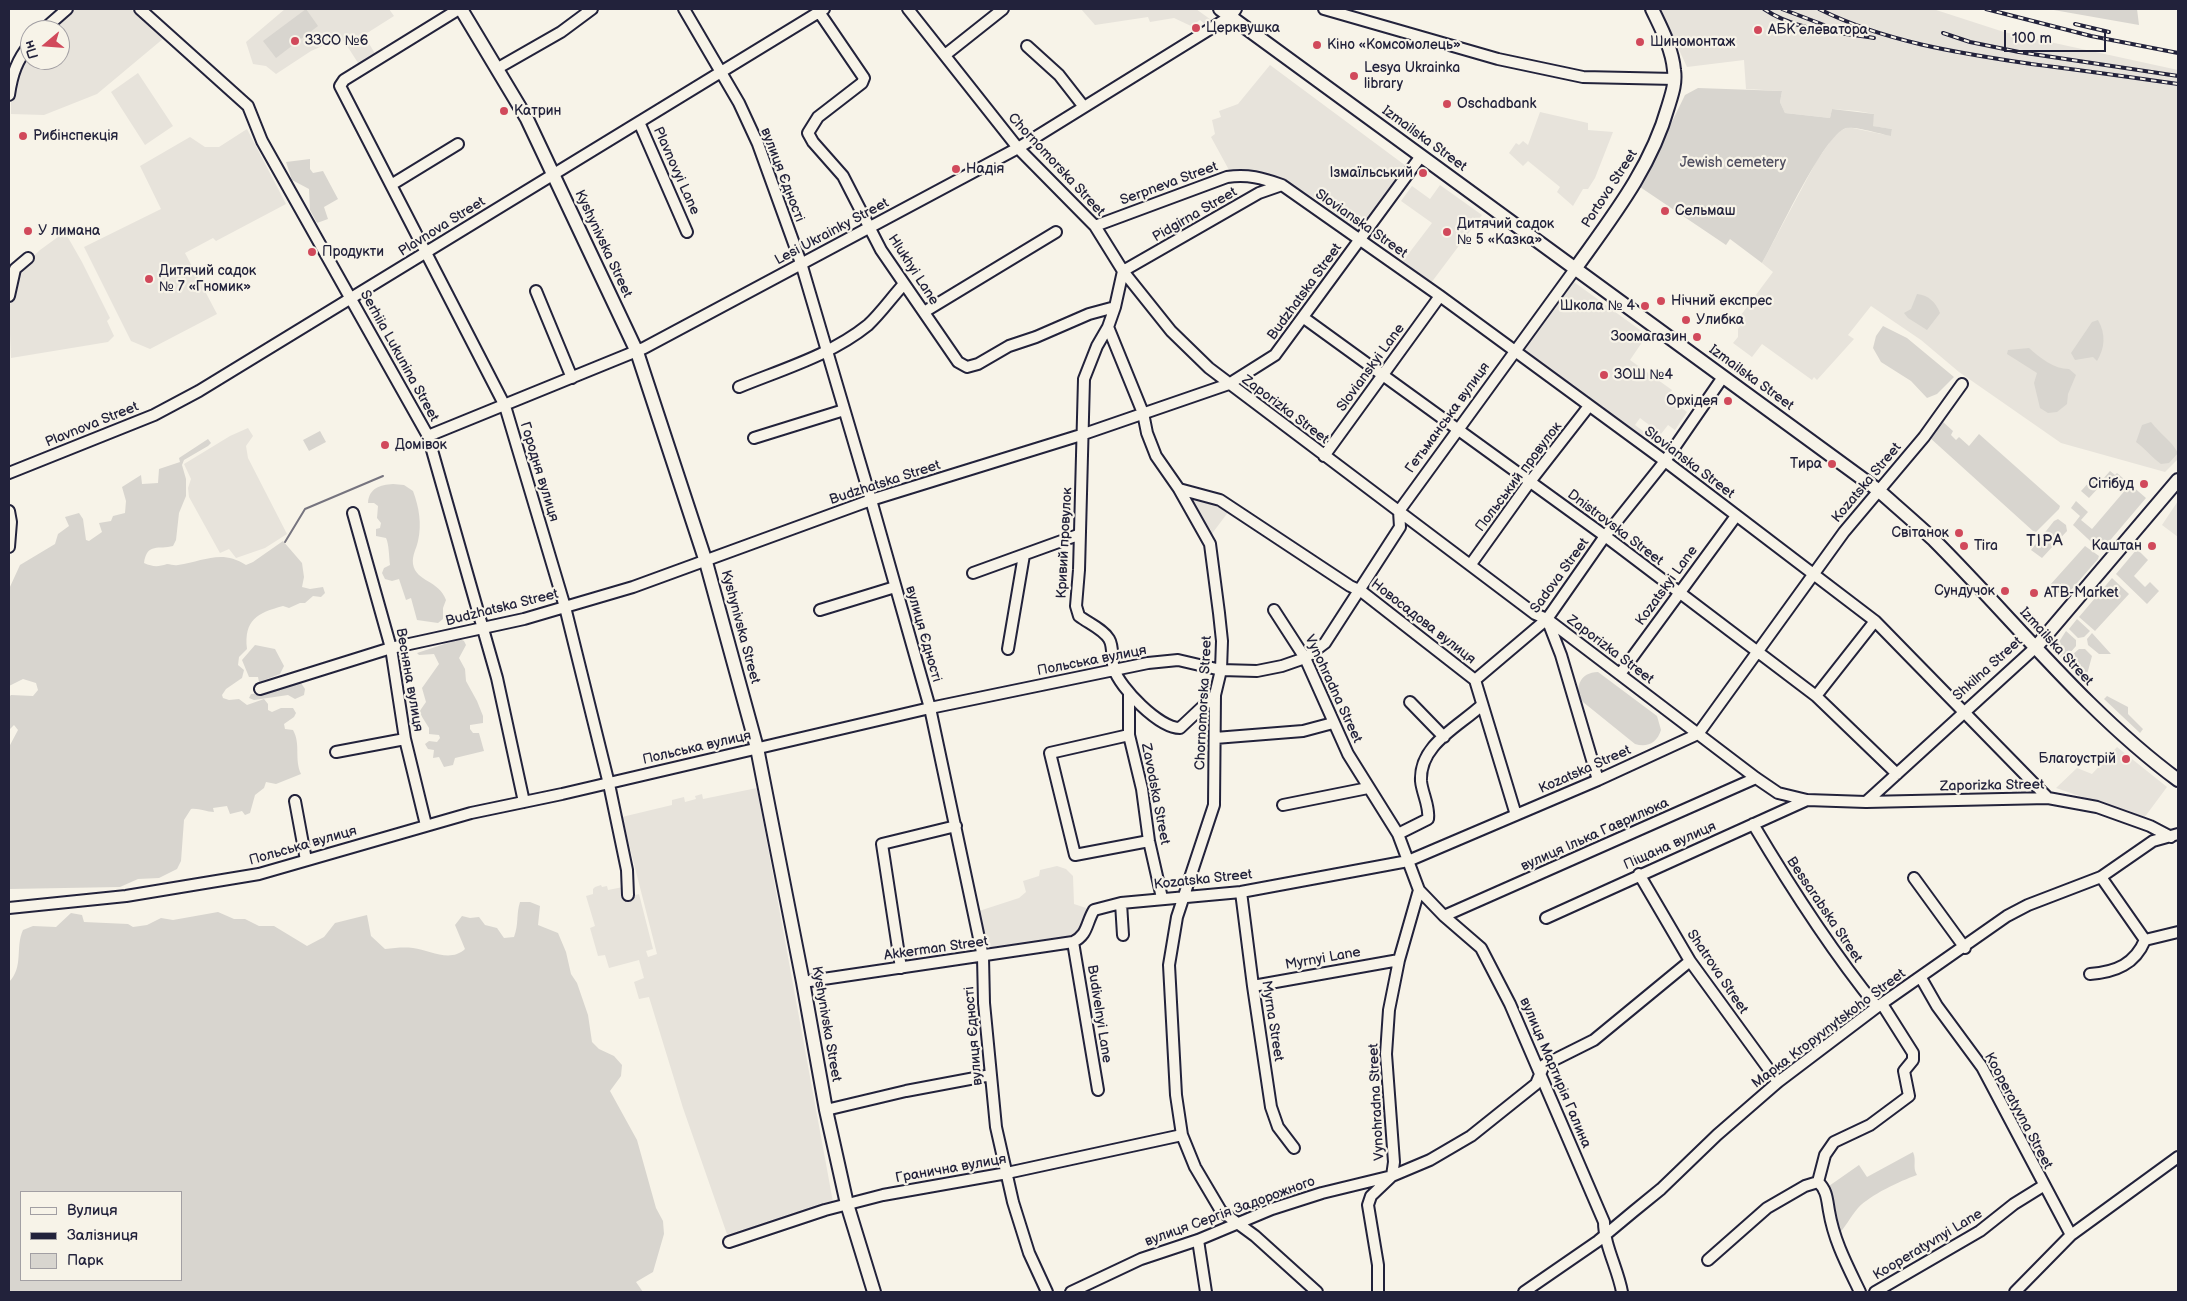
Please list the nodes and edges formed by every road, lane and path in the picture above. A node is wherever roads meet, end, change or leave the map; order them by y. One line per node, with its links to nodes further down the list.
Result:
1 (67, 9): 13 (street)
2 (140, 9): 43 (street, Serhiia Lukunina Street)
3 (460, 9): 17 (main road, Kyshynivska Street); 27 (street, Городня вулиця)
4 (592, 9): 17 (street)
5 (684, 9): 18 (street, вулиця Єдності)
6 (908, 9): 16 (street, Chornomorska Street)
7 (1003, 9): 16 (street)
8 (1220, 9): 12 (main road, Izmailska Street)
9 (1324, 9): 19 (street)
10 (1652, 9): 19 (main road, Portova Street)
11 (822, 10): 18 (street, Plavnova Street); 30 (street, Hlukhyi Lane)
12 (1233, 13): 21 (street, Lesi Ukrainky Street); 25 (main road, Izmailska Street)
13 (54, 20)
14 (1027, 46): 21 (street)
15 (20, 56): 20 (street)
16 (945, 56): 24 (street, Chornomorska Street)
17 (498, 68): 26 (main road, Kyshynivska Street)
18 (720, 70): 22 (street, Plavnova Street); 36 (street, вулиця Єдності)
19 (1675, 79): 37 (main road, Portova Street)
20 (9, 94)
21 (1084, 107): 24 (street, Lesi Ukrainky Street)
22 (639, 122): 26 (street, Plavnova Street); 31 (street, Plavnovyi Lane)
23 (458, 144): 27 (street)
24 (1018, 148): 29 (street, Chornomorska Street); 30 (street, Lesi Ukrainky Street)
25 (1422, 156): 33 (street, Budzhatska Street); 37 (main road, Izmailska Street)
26 (554, 173): 34 (street, Plavnova Street); 50 (main road, Kyshynivska Street)
27 (391, 185): 34 (street, Городня вулиця)
28 (1282, 185): 29 (street, Serpneva Street); 33 (street, Slovianska Street); 38 (street, Pidgirna Street)
29 (1094, 226): 38 (street, Chornomorska Street)
30 (871, 227): 36 (street, Lesi Ukrainky Street); 39 (street, Hlukhyi Lane)
31 (687, 232)
32 (1056, 232): 45 (street)
33 (1360, 240): 42 (street, Slovianska Street); 46 (street, Budzhatska Street)
34 (427, 253): 43 (street, Plavnova Street); 57 (street, Городня вулиця)
35 (28, 258): 41 (street)
36 (801, 264): 49 (street, вулиця Єдності); 50 (street, Lesi Ukrainky Street)
37 (1575, 268): 48 (street, Гетьманська вулиця); 52 (main road, Izmailska Street)
38 (1123, 271): 44 (street); 54 (street, Zaporizka Street)
39 (904, 284): 45 (street, Hlukhyi Lane); 49 (street)
40 (536, 291): 53 (street)
41 (9, 296)
42 (1440, 296): 48 (street, Slovianska Street); 51 (street, Slovianskyi Lane)
43 (351, 300): 63 (street, Serhiia Lukunina Street); 67 (street, Plavnova Street)
44 (1115, 307): 45 (street, Hlukhyi Lane); 47 (street)
45 (924, 312)
46 (1304, 318): 51 (street, Dnistrovska Street); 54 (street, Budzhatska Street)
47 (1108, 327): 60 (street, Chornomorska Street); 62 (street, Кривий провулок)
48 (1514, 350): 58 (street, Slovianska Street); 61 (street, Гетьманська вулиця)
49 (826, 351): 56 (street); 59 (street, вулиця Єдності)
50 (636, 352): 53 (street, Lesi Ukrainky Street); 81 (main road, Kyshynivska Street)
51 (1383, 375): 61 (street, Dnistrovska Street); 65 (street, Slovianskyi Lane)
52 (1723, 377): 66 (street, Sadova Street); 71 (main road, Izmailska Street)
53 (572, 378): 57 (street, Lesi Ukrainky Street)
54 (1229, 384): 60 (street, Budzhatska Street); 65 (street, Zaporizka Street)
55 (1962, 384): 71 (street, Kozatska Street)
56 (739, 386)
57 (505, 406): 63 (street, Lesi Ukrainky Street); 88 (street, Городня вулиця)
58 (1589, 406): 66 (street, Slovianska Street); 69 (street, Польський провулок)
59 (844, 410): 64 (street); 72 (street, вулиця Єдності)
60 (1143, 413): 62 (street, Budzhatska Street); 70 (street, Chornomorska Street)
61 (1457, 428): 69 (street, Dnistrovska Street); 73 (street, Гетьманська вулиця)
62 (1081, 435): 72 (street, Budzhatska Street); 77 (street, Кривий провулок)
63 (428, 436): 93 (street, Serhiia Lukunina Street)
64 (754, 438)
65 (1324, 456): 73 (street, Zaporizka Street)
66 (1665, 461): 76 (street, Slovianska Street); 78 (street, Sadova Street)
67 (9, 473)
68 (2178, 480): 94 (main road, Shkilna Street)
69 (1529, 483): 78 (street, Dnistrovska Street); 82 (street, Польський провулок)
70 (1179, 489): 86 (street, Новосадова вулиця); 100 (street, Chornomorska Street)
71 (1878, 490): 84 (street, Kozatska Street); 94 (main road, Izmailska Street)
72 (871, 500): 81 (street, Budzhatska Street); 85 (street, вулиця Єдності)
73 (1399, 510): 82 (street, Zaporizka Street); 86 (street, Гетьманська вулиця)
74 (9, 511): 79 (street)
75 (353, 513): 95 (street, Весняна вулиця)
76 (1736, 516): 84 (street, Slovianska Street); 87 (street, Kozatskyi Lane)
77 (1078, 535): 80 (street); 99 (street, Кривий провулок)
78 (1606, 536): 87 (street, Dnistrovska Street); 91 (street, Sadova Street)
79 (9, 547)
80 (1024, 555): 83 (street); 96 (street)
81 (706, 562): 88 (street, Budzhatska Street); 117 (main road, Kyshynivska Street)
82 (1471, 564): 91 (street, Zaporizka Street)
83 (973, 573)
84 (1813, 574): 92 (street, Slovianska Street); 97 (street, Kozatska Street)
85 (895, 587): 89 (street); 109 (street, вулиця Єдності)
86 (1361, 591): 98 (street, Польська вулиця); 102 (street, Новосадова вулиця)
87 (1678, 593): 97 (street, Dnistrovska Street); 101 (street, Kozatskyi Lane)
88 (565, 607): 93 (street, Budzhatska Street); 123 (street, Городня вулиця)
89 (820, 610)
90 (1274, 610): 98 (street, Vynohradna Street)
91 (1547, 619): 101 (street, Zaporizka Street); 102 (street, Sadova Street); 121 (street)
92 (1875, 621): 106 (street); 110 (street, Slovianska Street)
93 (483, 628): 95 (street, Budzhatska Street); 129 (street, Serhiia Lukunina Street)
94 (2036, 647): 110 (street, Shkilna Street); 122 (main road, Izmailska Street)
95 (392, 648): 103 (street, Budzhatska Street); 116 (street, Весняна вулиця)
96 (1008, 649)
97 (1758, 653): 106 (street, Dnistrovska Street); 112 (street, Kozatska Street)
98 (1305, 658): 100 (street, Польська вулиця); 111 (street, Vynohradna Street)
99 (1114, 670): 100 (street, Польська вулиця); 104 (street, Кривий провулок); 109 (street, Польська вулиця)
100 (1221, 670): 105 (street, Chornomorska Street)
101 (1620, 674): 112 (street, Zaporizka Street)
102 (1475, 680): 108 (street, Новосадова вулиця)
103 (260, 689)
104 (1129, 694): 105 (street, Кривий провулок); 113 (street, Zavodska Street)
105 (1215, 695): 115 (street, Chornomorska Street)
106 (1816, 696): 119 (street, Dnistrovska Street)
107 (1410, 702): 114 (street)
108 (1482, 705): 114 (street); 133 (street, Новосадова вулиця)
109 (930, 708): 117 (street, Польська вулиця); 136 (street, вулиця Єдності)
110 (1962, 712): 119 (street, Shkilna Street); 126 (street, Slovianska Street)
111 (1333, 724): 115 (street); 124 (street, Vynohradna Street)
112 (1698, 734): 120 (street, Zaporizka Street); 121 (street, Kozatska Street)
113 (1129, 735): 139 (street, Zavodska Street); 139 (street)
114 (1444, 737): 137 (street)
115 (1215, 738): 149 (street, Chornomorska Street)
116 (405, 739): 118 (street); 135 (street, Весняна вулиця)
117 (757, 748): 123 (street, Польська вулиця); 165 (main road, Kyshynivska Street)
118 (336, 752)
119 (1897, 774): 130 (street, Shkilna Street)
120 (1756, 778): 125 (street, Zaporizka Street); 152 (street, вулиця Ілька Гаврилюка)
121 (1598, 780): 133 (street, Kozatska Street)
122 (2178, 780)
123 (609, 784): 129 (street, Польська вулиця); 147 (street, Городня вулиця)
124 (1368, 788): 131 (street); 137 (street, Vynohradna Street)
125 (1778, 793): 127 (street, Zaporizka Street); 132 (street)
126 (2048, 798): 130 (street, Zaporizka Street); 138 (street, Zaporizka Street)
127 (1807, 800): 130 (street, Zaporizka Street); 132 (street, Піщана вулиця)
128 (295, 801): 140 (street)
129 (524, 802): 135 (street, Польська вулиця)
130 (1866, 802)
131 (1283, 804)
132 (1780, 811): 134 (street, Піщана вулиця)
133 (1516, 815): 141 (street, Kozatska Street)
134 (1754, 824): 142 (street, Піщана вулиця); 167 (street, Bessarabska Street)
135 (426, 825): 140 (street, Польська вулиця)
136 (956, 826): 159 (street, вулиця Єдності); 162 (street)
137 (1398, 834): 141 (street, Vynohradna Street)
138 (2174, 836): 144 (street, Марка Kropyvnytskoho Street)
139 (1149, 841): 148 (street, Zavodska Street)
140 (306, 860): 151 (street, Польська вулиця)
141 (1408, 861): 145 (street, Vynohradna Street); 146 (street, Kozatska Street)
142 (1639, 874): 153 (street, Піщана вулиця); 161 (street, Shatrova Street)
143 (1914, 878): 158 (street)
144 (2101, 878): 156 (street); 158 (street, Марка Kropyvnytskoho Street)
145 (1419, 890): 152 (street, вулиця Мартирія Галина); 160 (street, Vynohradna Street)
146 (1241, 892): 149 (street, Kozatska Street); 166 (street, Myrna Street)
147 (628, 895)
148 (1162, 898): 149 (street, Kozatska Street); 150 (street, Kozatska Street)
149 (1184, 898): 173 (street, Chornomorska Street)
150 (1120, 903): 154 (street); 157 (street, Kozatska Street)
151 (9, 908)
152 (1444, 916): 169 (street, вулиця Мартирія Галина)
153 (1546, 918)
154 (1123, 934)
155 (2177, 934): 156 (street)
156 (2146, 940): 163 (street)
157 (1073, 942): 159 (street, Akkerman Street); 171 (street, Budivelnyi Lane)
158 (1964, 948): 164 (street, Марка Kropyvnytskoho Street)
159 (983, 957): 162 (street, Akkerman Street); 168 (street, вулиця Єдності)
160 (1398, 960): 166 (street, Myrnyi Lane); 177 (street, Vynohradna Street)
161 (1690, 962): 169 (street, вулиця Сергія Задорожного); 170 (street, Shatrova Street)
162 (901, 968): 165 (street, Akkerman Street)
163 (2090, 974)
164 (1921, 978): 167 (street, Марка Kropyvnytskoho Street); 179 (street, Kooperatyvna Street)
165 (803, 982): 172 (main road, Kyshynivska Street)
166 (1253, 986): 174 (street, Myrna Street)
167 (1880, 1006): 170 (street, Марка Kropyvnytskoho Street); 178 (street, Bessarabska Street)
168 (991, 1075): 172 (street); 176 (street, вулиця Єдності)
169 (1542, 1075): 177 (street, вулиця Сергія Задорожного); 182 (street, вулиця Мартирія Галина)
170 (1778, 1082): 182 (street, Марка Kropyvnytskoho Street)
171 (1098, 1090)
172 (826, 1110): 180 (main road, Kyshynivska Street)
173 (1182, 1135): 176 (street, Гранична вулиця); 181 (street, Chornomorska Street)
174 (1294, 1148)
175 (2178, 1157): 183 (street)
176 (1007, 1173): 180 (street, Гранична вулиця); 188 (street, вулиця Єдності)
177 (1392, 1176): 181 (street, вулиця Сергія Задорожного); 192 (street, Vynohradna Street)
178 (1818, 1182): 186 (street); 195 (street)
179 (2043, 1186): 183 (street, Kooperatyvna Street); 196 (street, Kooperatyvnyi Lane)
180 (847, 1204): 185 (street, Гранична вулиця); 187 (main road, Kyshynivska Street)
181 (1235, 1223): 184 (street, вулиця Сергія Задорожного); 191 (street, Chornomorska Street)
182 (1604, 1234): 193 (street, Марка Kropyvnytskoho Street); 194 (street, вулиця Мартирія Галина)
183 (2071, 1235): 197 (street)
184 (1198, 1240): 189 (street, вулиця Сергія Задорожного); 190 (street)
185 (729, 1242)
186 (1708, 1260)
187 (874, 1292)
188 (1047, 1292)
189 (1071, 1292)
190 (1206, 1292)
191 (1317, 1292)
192 (1378, 1292)
193 (1524, 1292)
194 (1622, 1292)
195 (1860, 1292)
196 (1875, 1292)
197 (2014, 1292)

